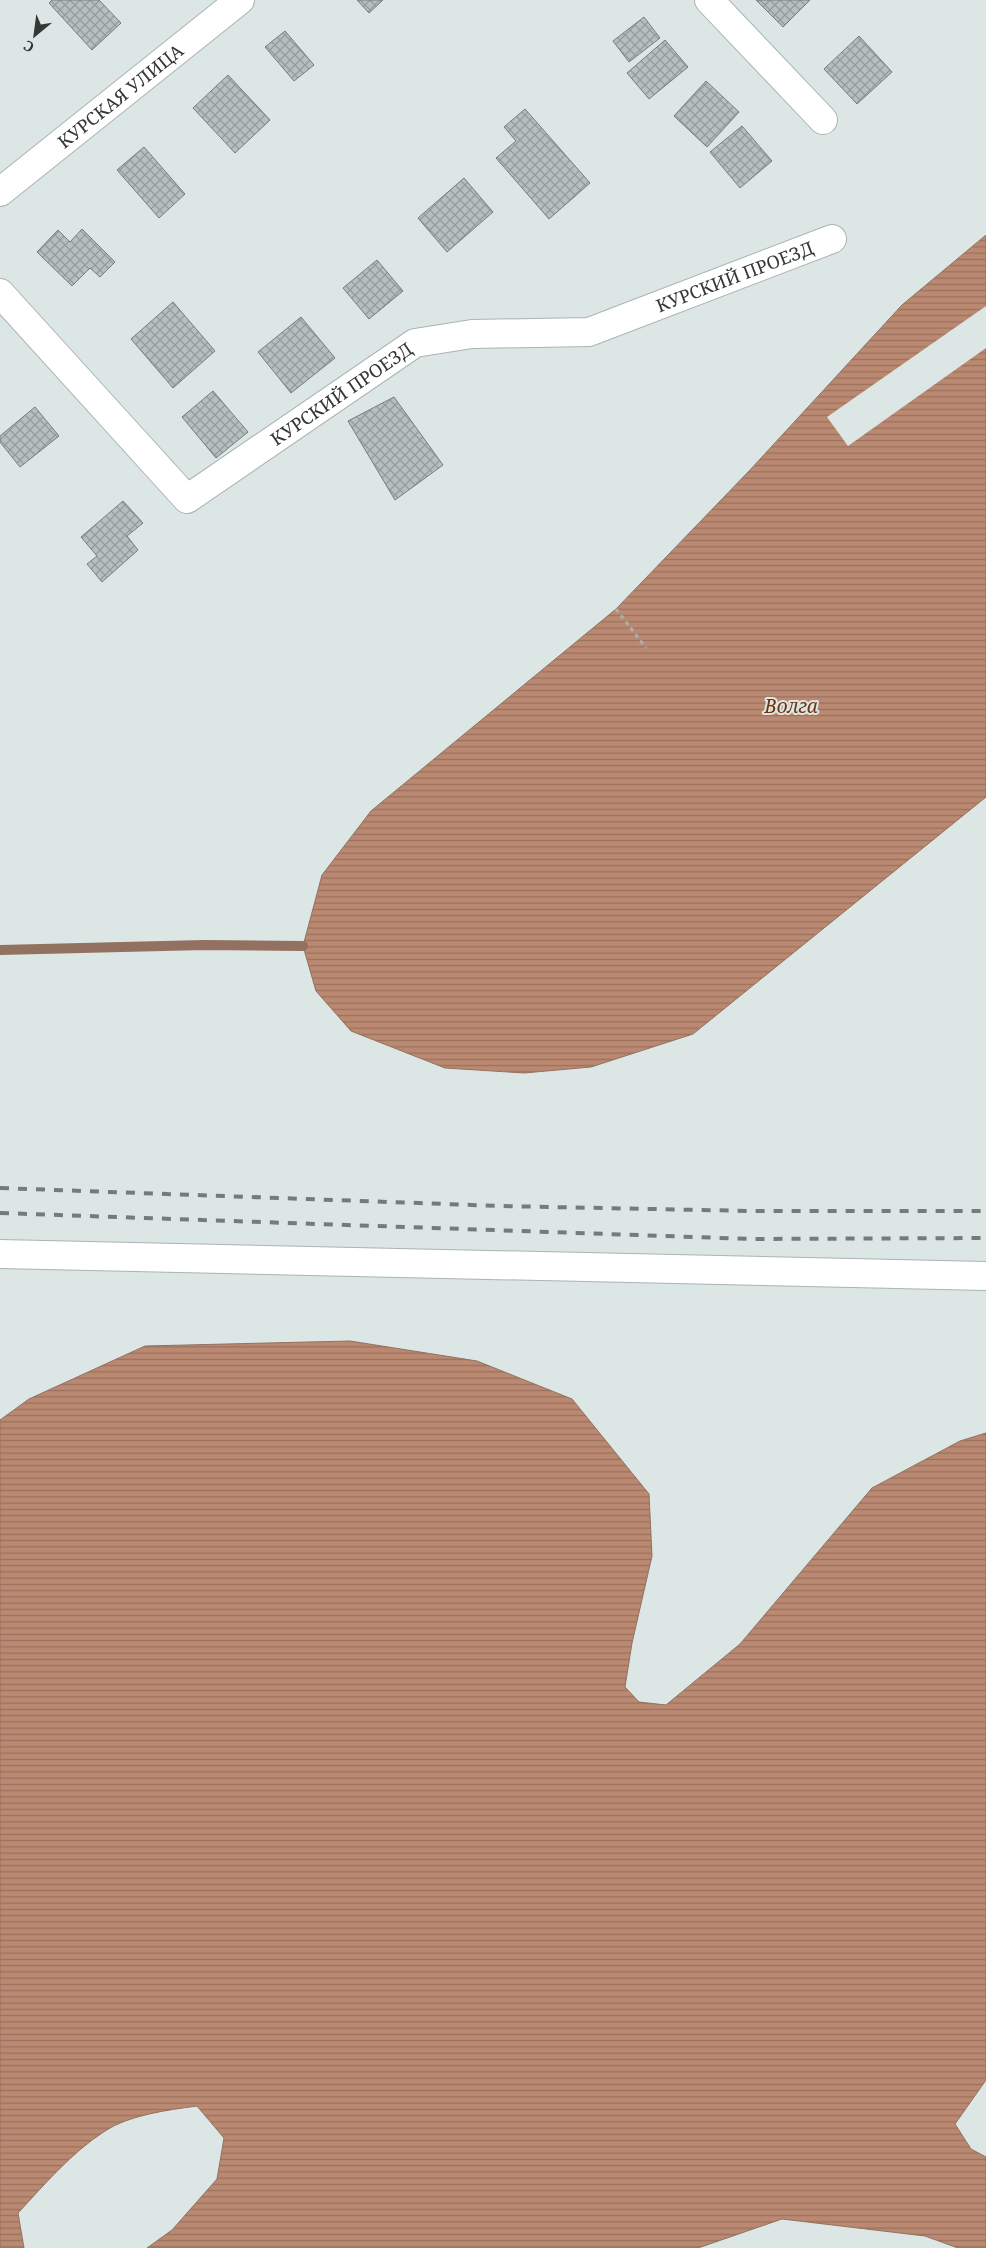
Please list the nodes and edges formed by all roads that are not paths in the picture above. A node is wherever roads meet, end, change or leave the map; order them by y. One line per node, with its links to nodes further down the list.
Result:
1 (240, 0): 4 (street, КУРСКАЯ УЛИЦА)
2 (709, 0): 3 (street)
3 (823, 120)
4 (0, 192)
5 (832, 239): 6 (street, КУРСКИЙ ПРОЕЗД)
6 (0, 293)
7 (0, 1254): 8 (street)
8 (986, 1276)

